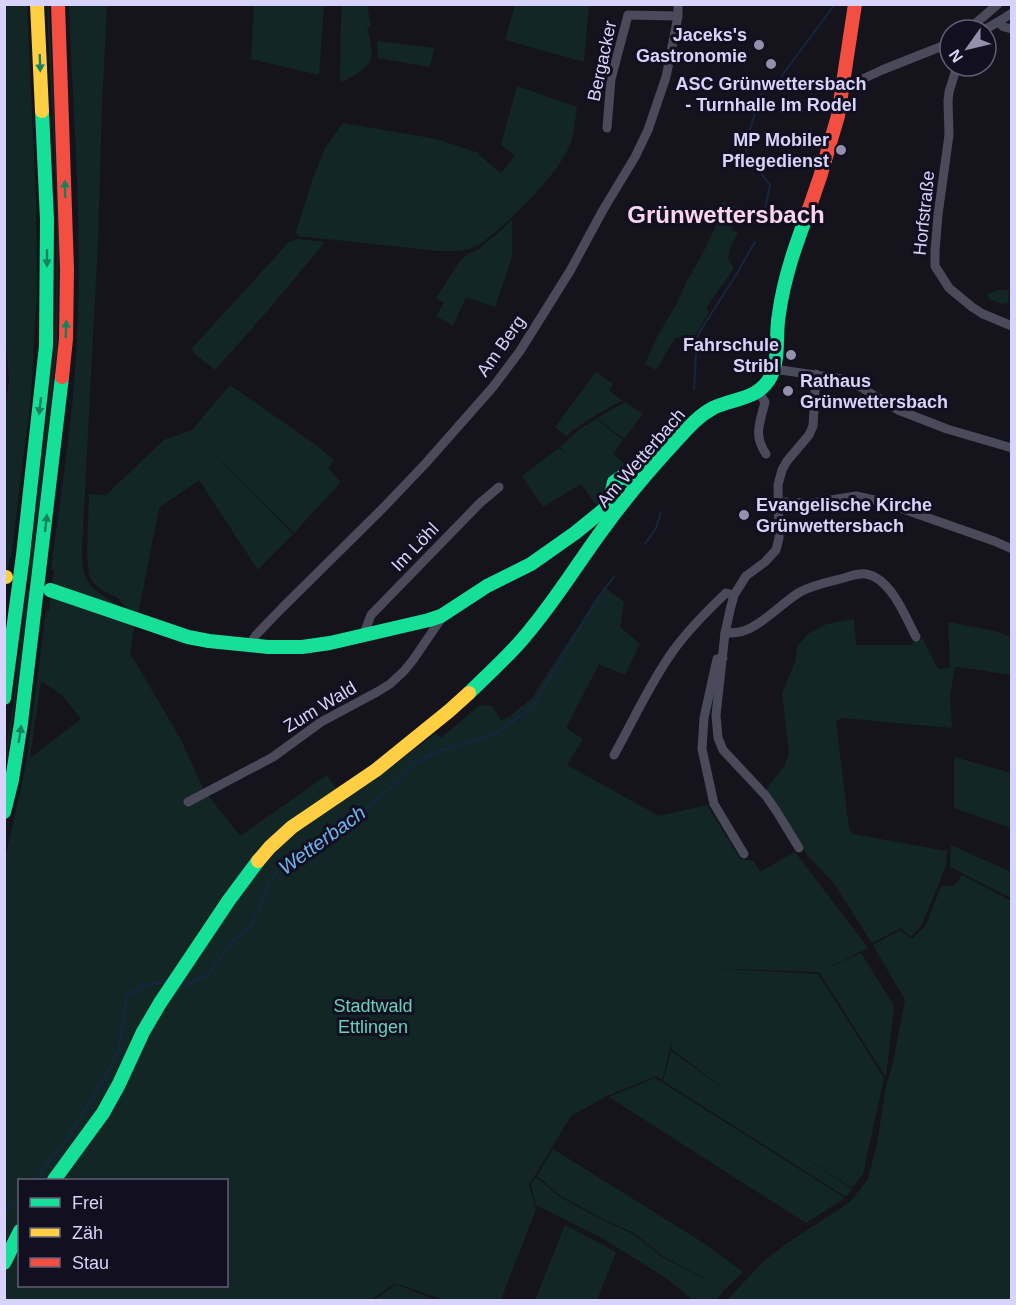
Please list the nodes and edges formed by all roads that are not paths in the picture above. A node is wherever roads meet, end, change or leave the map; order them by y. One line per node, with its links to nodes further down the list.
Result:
1 (37, 4): 33 (main road, one-way to 33)
2 (58, 4): 36 (main road, one-way to 2)
3 (678, 4): 7 (street, Am Berg)
4 (855, 4): 13 (main road)
5 (998, 4): 8 (street)
6 (1011, 13): 9 (street)
7 (678, 16): 14 (street, Bergacker); 31 (street, Am Berg)
8 (982, 18)
9 (998, 22): 10 (street)
10 (1011, 29)
11 (938, 48): 13 (street)
12 (953, 78): 15 (street, Horfstraße)
13 (843, 82): 16 (main road)
14 (607, 128)
15 (1011, 326)
16 (774, 369): 17 (street); 18 (main road)
17 (816, 374): 19 (street); 23 (street)
18 (758, 391): 20 (street); 21 (main road, Am Wetterbach)
19 (1011, 448)
20 (766, 454)
21 (637, 484): 27 (main road); 39 (main road, Am Wetterbach)
22 (499, 487): 29 (street, Im Löhl)
23 (778, 502): 24 (street); 26 (street)
24 (1011, 549)
25 (50, 590): 31 (main road)
26 (734, 595): 28 (street); 34 (street)
27 (447, 612): 29 (main road); 35 (street, Zum Wald)
28 (725, 633): 30 (street); 32 (street)
29 (363, 636): 31 (main road)
30 (916, 637)
31 (249, 645)
32 (723, 658): 37 (street); 38 (street)
33 (4, 698)
34 (614, 755)
35 (188, 802)
36 (4, 812)
37 (799, 848)
38 (744, 854)
39 (55, 1179)
40 (18, 1235): 41 (main road)
41 (4, 1263)

